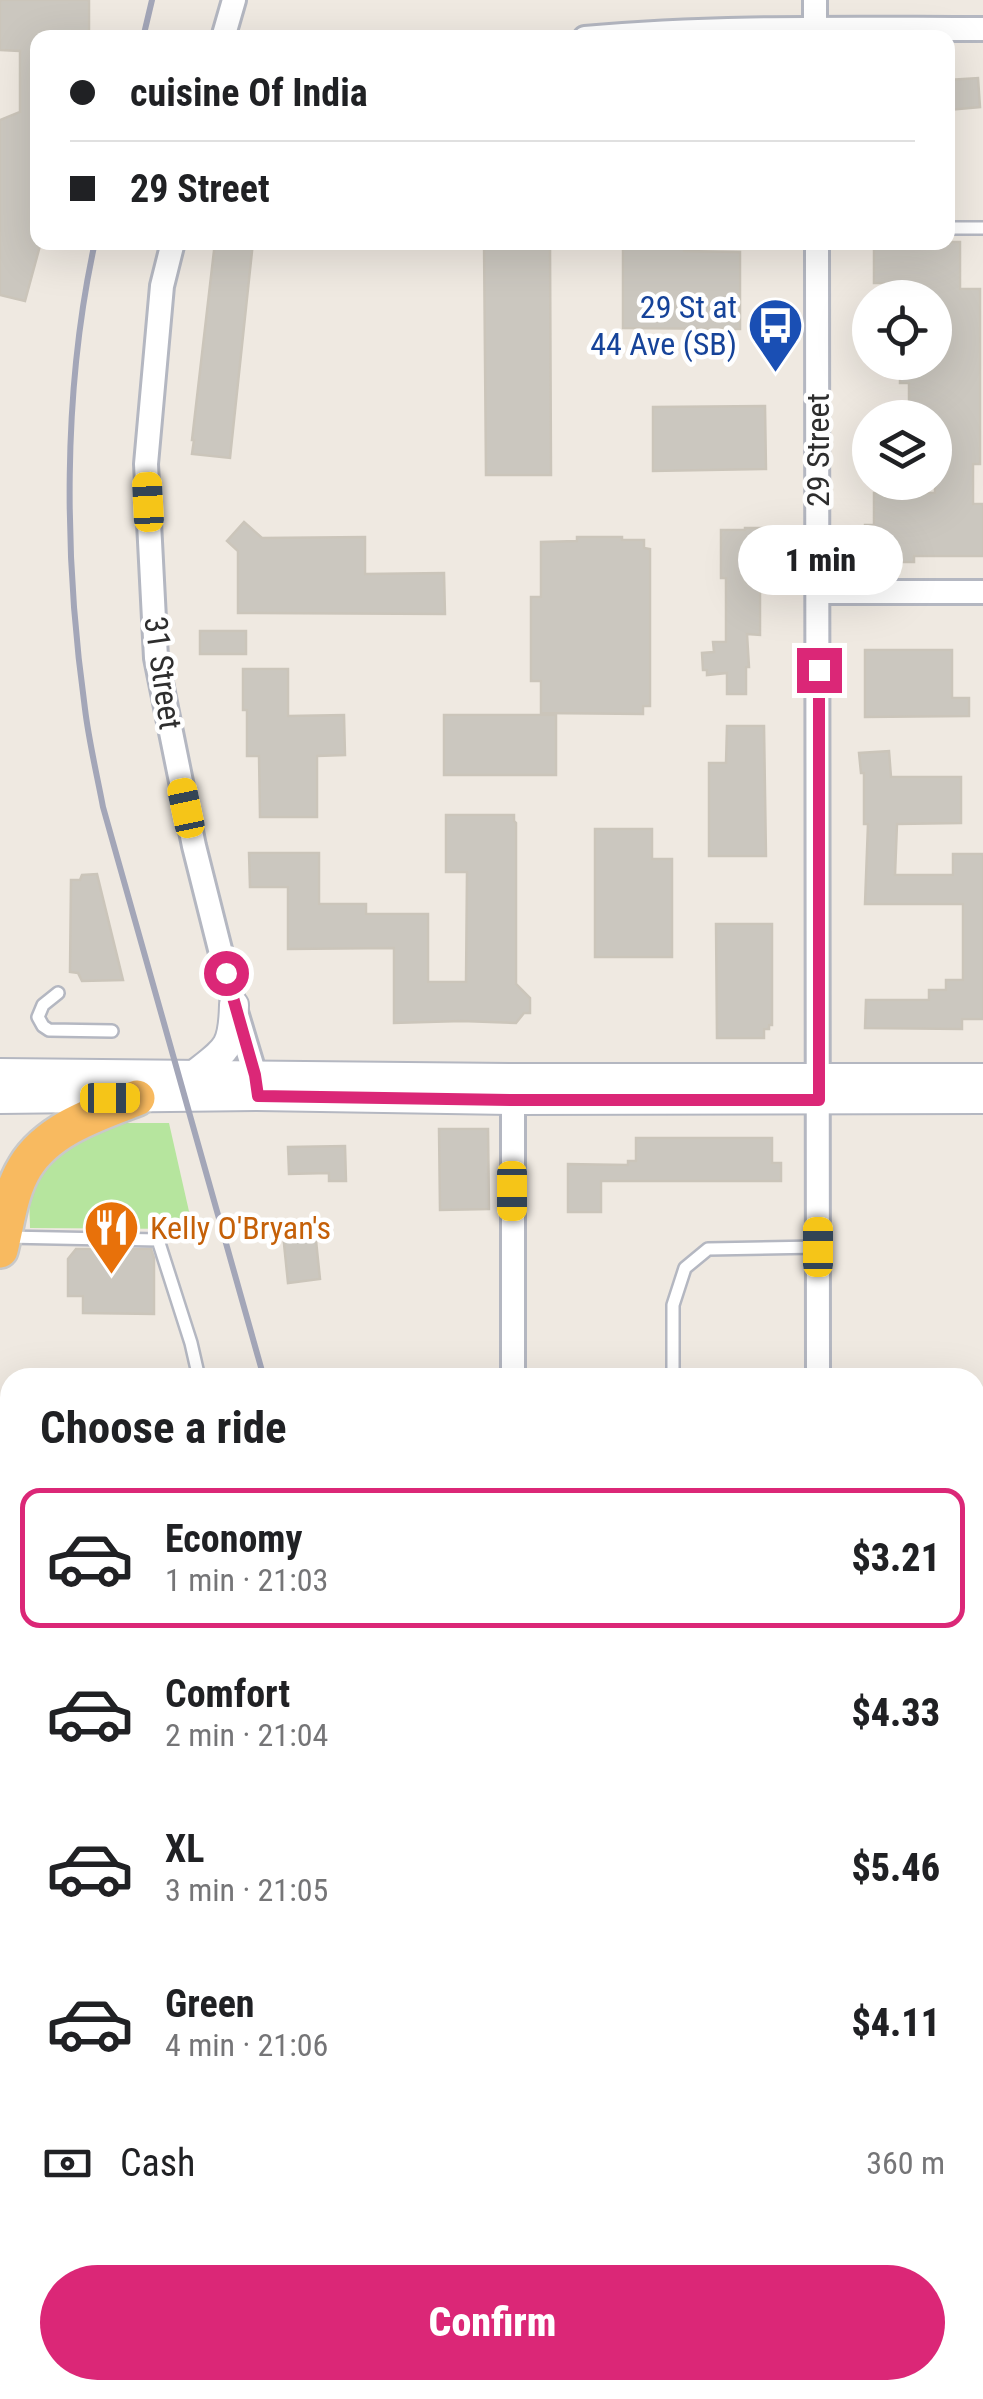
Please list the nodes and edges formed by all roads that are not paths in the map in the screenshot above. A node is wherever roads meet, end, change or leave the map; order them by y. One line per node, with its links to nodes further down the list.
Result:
1 (234, 0): 4 (street)
2 (815, 0): 5 (street)
3 (983, 29): 6 (street)
4 (226, 30)
5 (815, 30)
6 (949, 30)
7 (955, 228): 8 (lane)
8 (983, 228)
9 (171, 250): 14 (street, 31 Street)
10 (817, 250): 11 (street, 29 Street)
11 (819, 592): 12 (street); 20 (street, 29 Street)
12 (983, 592)
13 (58, 993): 15 (lane)
14 (234, 1005): 17 (street); 19 (street, 31 Street)
15 (112, 1030)
16 (0, 1073): 17 (street)
17 (194, 1075): 19 (street)
18 (983, 1078): 20 (street)
19 (256, 1086): 21 (street); 22 (street)
20 (819, 1088): 21 (street); 23 (street); 26 (street, 29 Street)
21 (513, 1089): 28 (street)
22 (137, 1098): 24 (street); 25 (highway)
23 (983, 1099)
24 (0, 1100)
25 (2, 1244): 27 (lane)
26 (818, 1247): 29 (lane); 30 (street, 29 Street)
27 (197, 1368)
28 (512, 1368)
29 (673, 1368)
30 (818, 1368)

